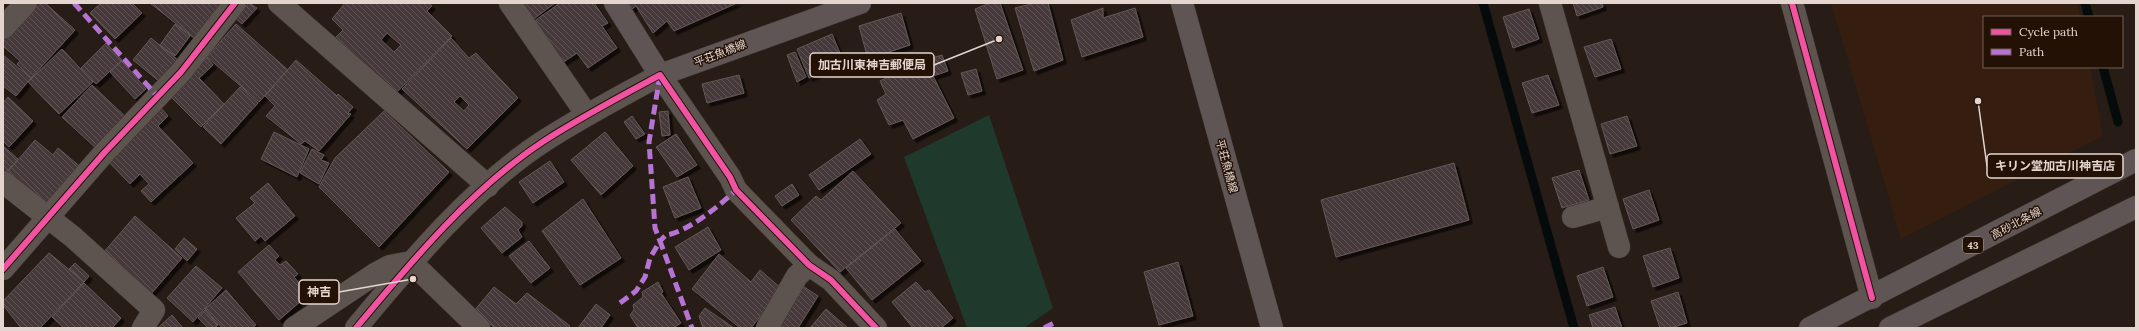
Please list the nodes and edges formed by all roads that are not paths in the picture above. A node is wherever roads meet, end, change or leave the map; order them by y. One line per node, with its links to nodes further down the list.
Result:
1 (26, 3): 10 (street)
2 (235, 3): 19 (street)
3 (280, 3): 15 (street)
4 (510, 3): 12 (street)
5 (615, 3): 11 (main road)
6 (860, 3): 11 (main road, 平荘魚橋線)
7 (1182, 3): 31 (main road, 平荘魚橋線)
8 (1550, 3): 16 (street)
9 (1792, 3): 24 (street)
10 (3, 28)
11 (660, 75): 12 (street); 22 (street)
12 (588, 115): 15 (street)
13 (2136, 160): 24 (main road, 高砂北条線 / 43)
14 (3, 182): 19 (street)
15 (488, 186): 21 (street)
16 (1608, 207): 18 (street); 20 (street)
17 (2136, 207): 33 (main road)
18 (1573, 217)
19 (47, 218): 23 (street); 25 (street)
20 (1619, 248)
21 (411, 262): 26 (street); 27 (street); 28 (street)
22 (809, 265): 29 (street); 30 (street)
23 (3, 269)
24 (1872, 298): 32 (main road, 高砂北条線 / 43)
25 (143, 328)
26 (294, 328)
27 (356, 328)
28 (479, 328)
29 (767, 328)
30 (876, 328)
31 (1272, 328)
32 (1810, 328)
33 (1890, 328)

